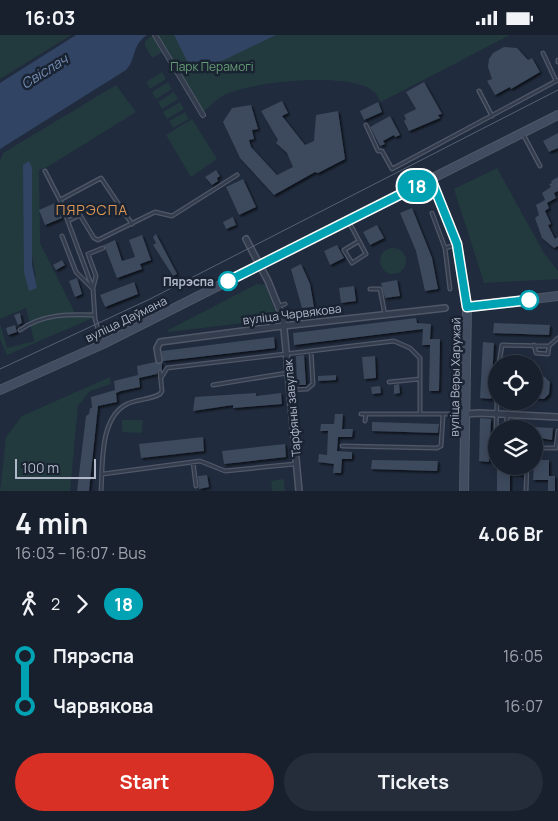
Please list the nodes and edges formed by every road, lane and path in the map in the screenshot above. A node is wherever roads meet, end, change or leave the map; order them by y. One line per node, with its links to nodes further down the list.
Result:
1 (155, 35): 5 (street)
2 (543, 53): 3 (lane)
3 (557, 81): 7 (lane)
4 (479, 91): 7 (lane)
5 (203, 115)
6 (558, 115): 9 (main road, вуліца Даўмана)
7 (492, 116): 8 (lane)
8 (366, 125)
9 (522, 132): 10 (lane); 13 (main road, вуліца Даўмана)
10 (540, 166)
11 (45, 171): 14 (lane)
12 (237, 175): 18 (lane)
13 (431, 179): 17 (main road, вуліца Даўмана); 22 (main road, вуліца Веры Харужай)
14 (60, 200): 16 (lane); 18 (lane)
15 (432, 213): 23 (lane)
16 (68, 221): 18 (lane); 26 (lane)
17 (348, 221): 21 (lane); 25 (main road, вуліца Даўмана)
18 (132, 224)
19 (62, 236): 26 (lane)
20 (246, 239): 25 (street, Тарфяны завулак)
21 (359, 241): 21 (lane)
22 (457, 244): 23 (lane); 32 (main road, вуліца Веры Харужай)
23 (445, 247): 28 (lane)
24 (103, 248): 26 (lane)
25 (260, 265): 31 (street, Тарфяны завулак); 39 (main road, вуліца Даўмана)
26 (93, 289): 34 (lane)
27 (370, 289): 35 (lane)
28 (450, 289)
29 (558, 296): 32 (main road)
30 (285, 303): 31 (lane)
31 (279, 306): 36 (street, Тарфяны завулак)
32 (467, 307): 58 (main road, вуліца Веры Харужай)
33 (445, 308): 35 (street, вуліца Чарвякова)
34 (94, 315): 37 (lane); 39 (lane)
35 (385, 315): 36 (street, вуліца Чарвякова)
36 (284, 326): 43 (street, Тарфяны завулак); 45 (street, вуліца Чарвякова)
37 (20, 330)
38 (558, 338): 41 (lane)
39 (103, 344): 52 (main road, вуліца Даўмана)
40 (534, 345): 41 (lane); 41 (lane); 44 (lane)
41 (549, 346)
42 (311, 350): 43 (lane); 49 (lane); 53 (lane)
43 (287, 353): 47 (street, Тарфяны завулак); 48 (lane)
44 (500, 355)
45 (158, 360)
46 (160, 372): 48 (lane)
47 (289, 373): 51 (lane); 53 (street, Тарфяны завулак)
48 (161, 378): 71 (lane)
49 (420, 379): 50 (lane); 57 (lane)
50 (389, 382)
51 (213, 385)
52 (0, 390)
53 (290, 391): 70 (street, Тарфяны завулак)
54 (496, 410): 59 (lane)
55 (361, 414): 56 (lane)
56 (366, 414): 57 (lane); 65 (lane)
57 (420, 414): 60 (lane)
58 (466, 414): 59 (street); 60 (lane); 76 (main road, вуліца Веры Харужай)
59 (496, 414): 61 (street); 63 (lane)
60 (443, 415): 67 (lane)
61 (507, 415): 62 (street); 64 (lane)
62 (558, 417)
63 (496, 420)
64 (507, 420)
65 (365, 421)
66 (558, 431): 68 (lane)
67 (342, 446)
68 (543, 448)
69 (193, 462): 70 (lane); 71 (lane); 73 (lane)
70 (297, 463): 75 (street, Тарфяны завулак)
71 (103, 473): 74 (lane)
72 (526, 475): 77 (lane)
73 (196, 486)
74 (101, 491)
75 (299, 491)
76 (464, 491)
77 (526, 491)

